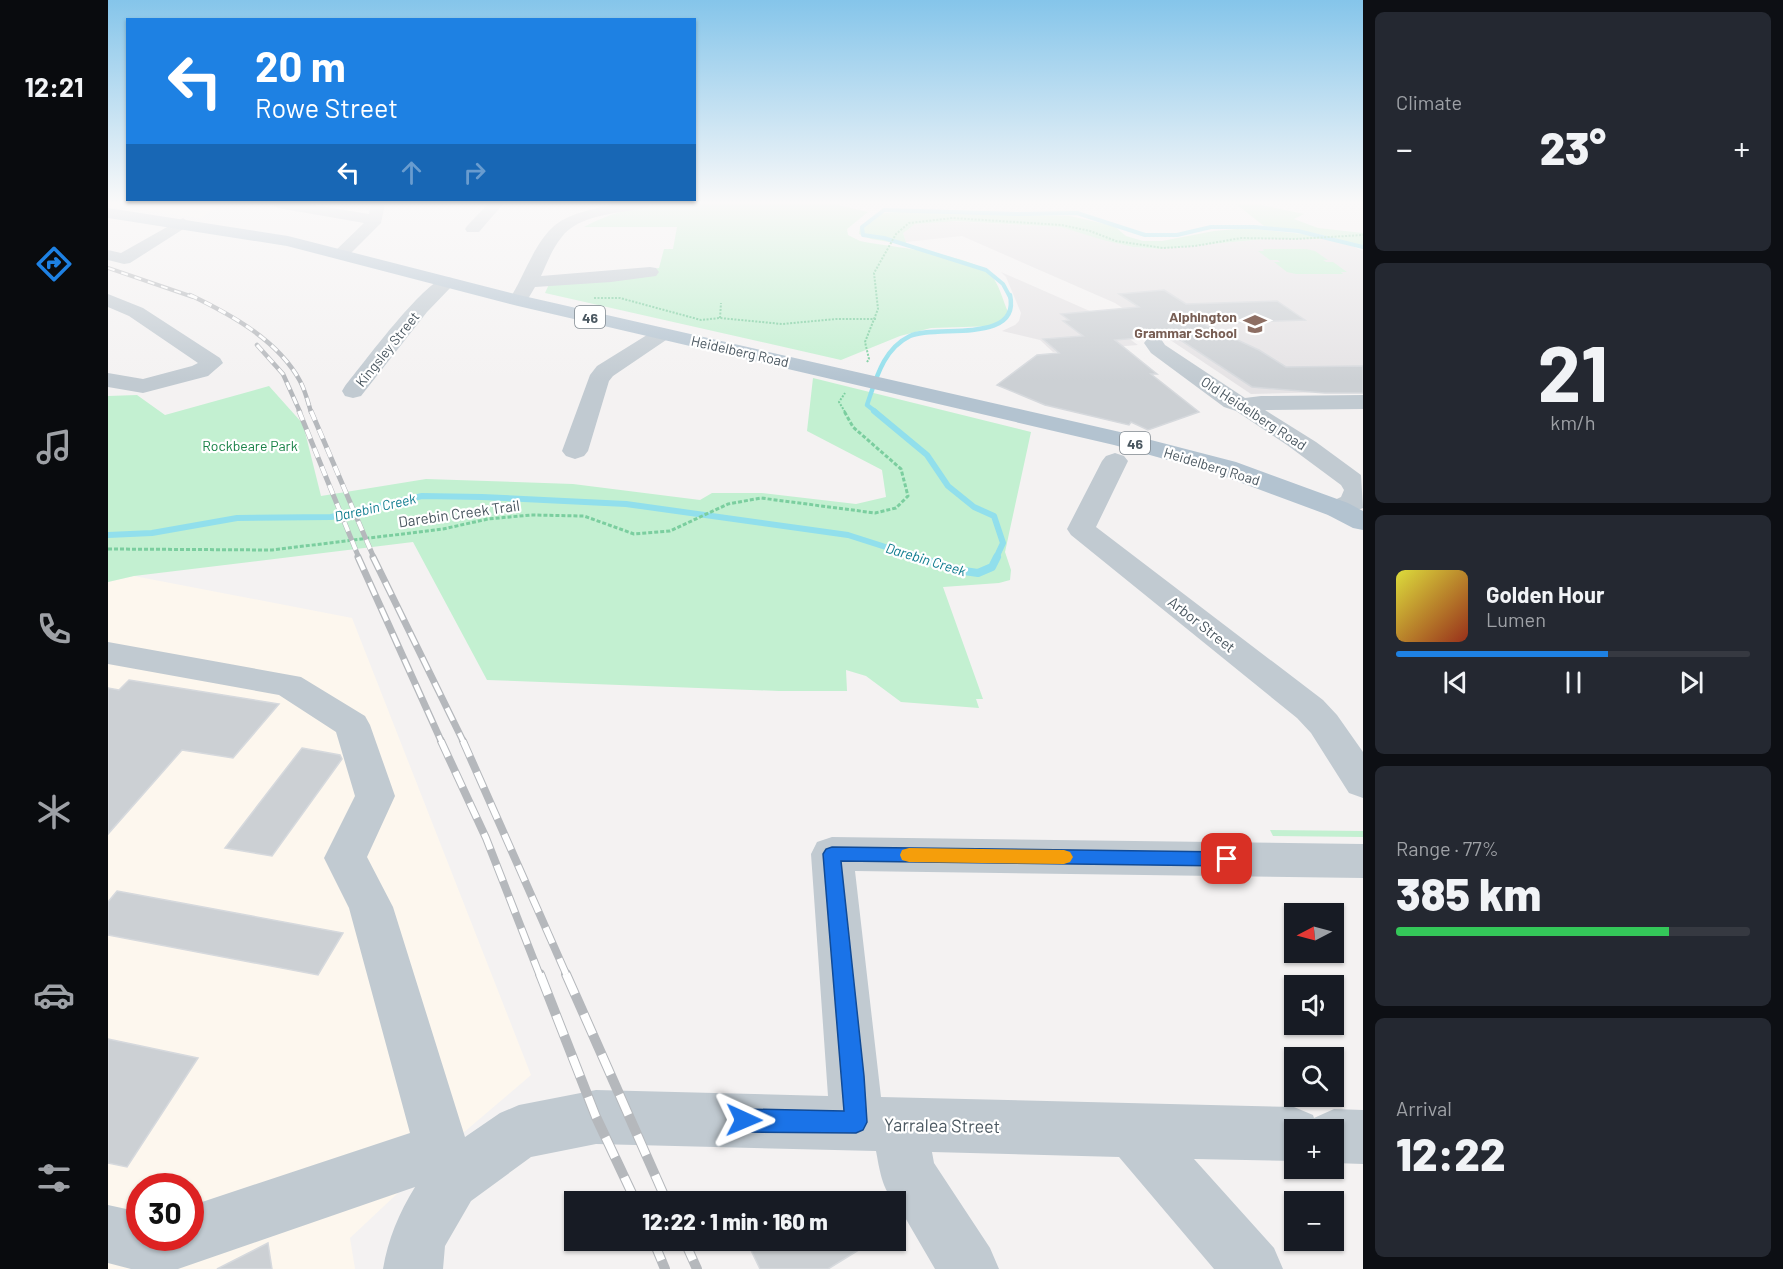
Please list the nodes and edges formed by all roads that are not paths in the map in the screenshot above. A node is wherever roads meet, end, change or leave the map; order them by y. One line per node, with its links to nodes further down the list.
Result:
1 (378, 263): 4 (main road, Heidelberg Road / 46)
2 (540, 263): 5 (street)
3 (651, 272): 5 (street)
4 (446, 282): 7 (main road, Heidelberg Road / 46); 11 (street, Kingsley Street)
5 (530, 282): 7 (street)
6 (108, 300): 10 (street)
7 (518, 300): 8 (main road, Heidelberg Road / 46)
8 (662, 334): 14 (street); 16 (main road, Heidelberg Road / 46)
9 (1154, 343): 13 (street, Old Heidelberg Road)
10 (108, 380)
11 (352, 391)
12 (1363, 402): 13 (street)
13 (1246, 405): 16 (street, Old Heidelberg Road)
14 (575, 452)
15 (1115, 461): 19 (street, Arbor Street)
16 (1338, 509): 17 (main road, Heidelberg Road / 46)
17 (1363, 522)
18 (108, 653): 26 (street)
19 (1363, 783)
20 (1363, 861): 21 (street)
21 (877, 1123): 22 (street, Yarralea Street); 26 (street, Yarralea Street); 31 (street)
22 (1131, 1129): 23 (street, Yarralea Street); 32 (street)
23 (1284, 1134)
24 (1344, 1136): 25 (street)
25 (1363, 1137)
26 (447, 1166): 27 (street); 30 (street)
27 (204, 1231)
28 (108, 1234): 29 (street)
29 (126, 1238)
30 (413, 1269)
31 (969, 1269)
32 (1253, 1269)

